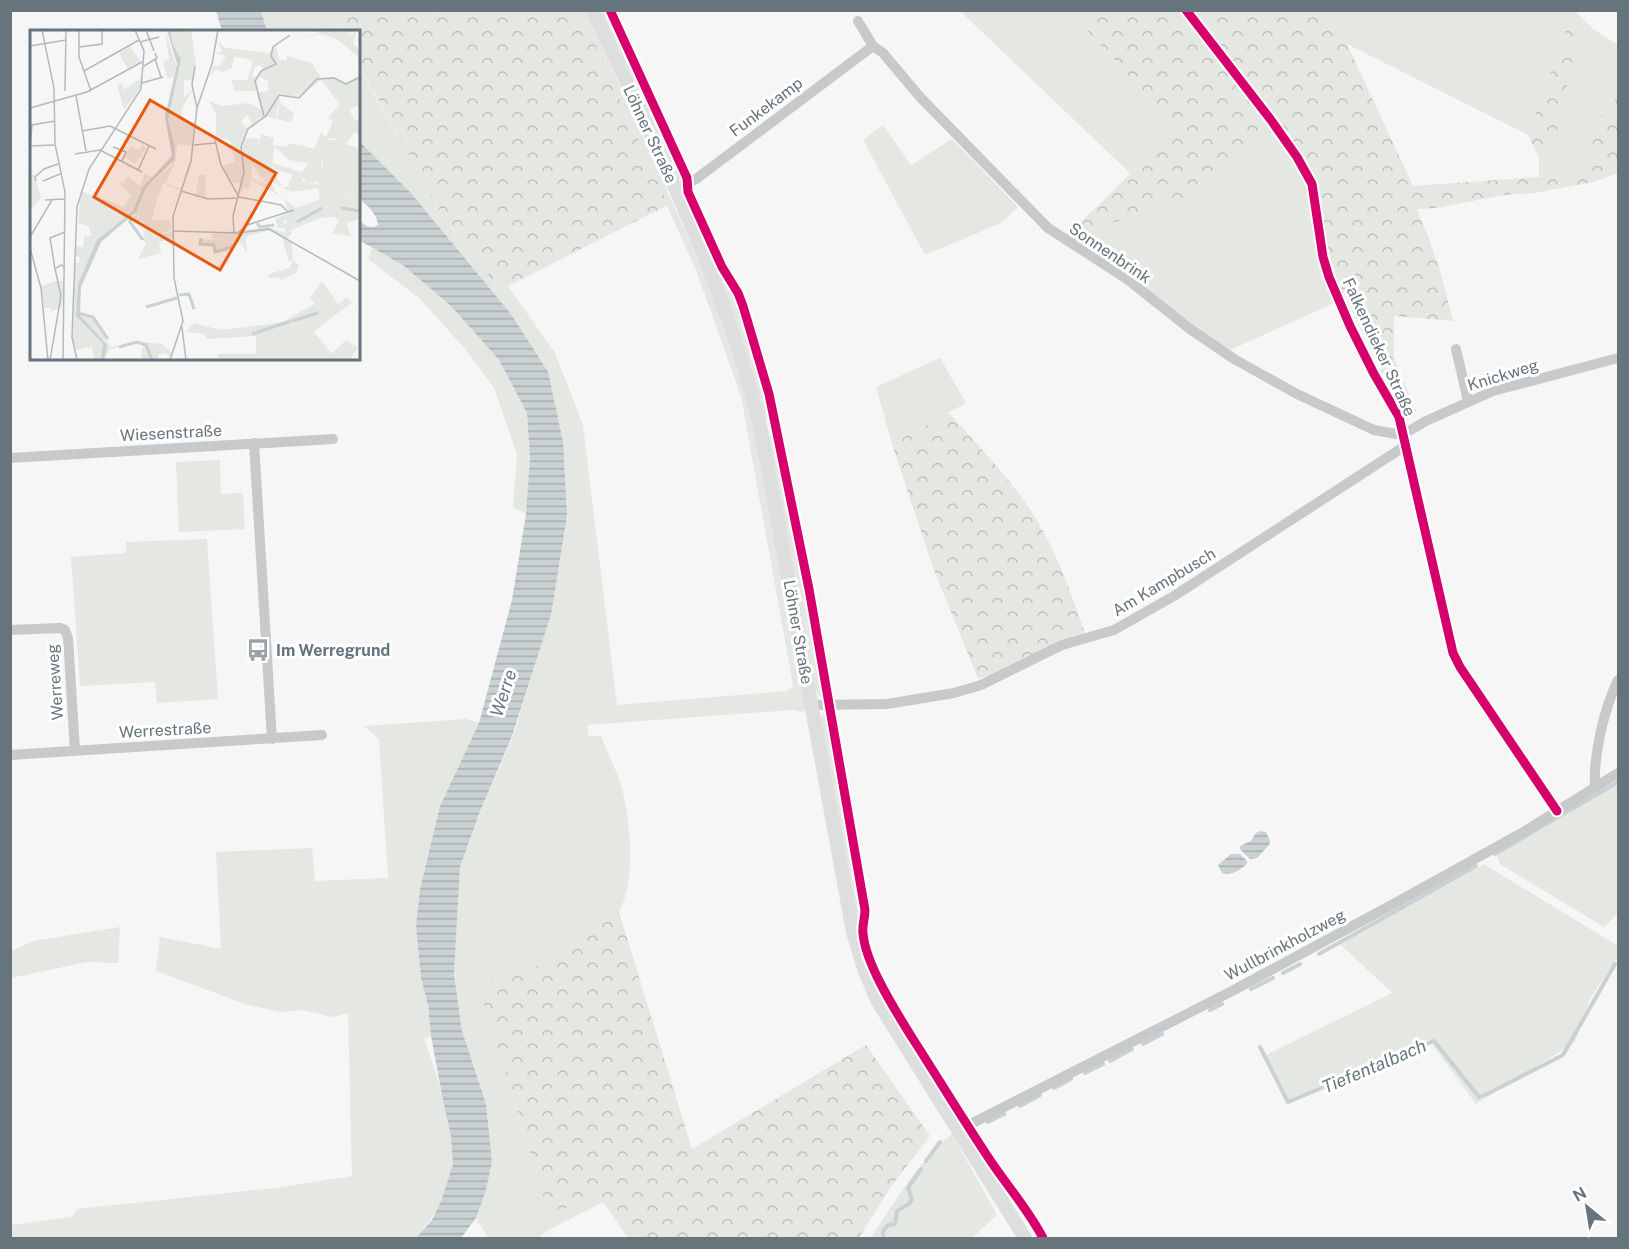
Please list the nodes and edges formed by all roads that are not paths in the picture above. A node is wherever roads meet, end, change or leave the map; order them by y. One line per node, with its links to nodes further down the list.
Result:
1 (593, 10): 5 (main road, Löhner Straße)
2 (1186, 10): 10 (street, Falkendieker Straße)
3 (858, 21): 4 (street, Sonnenbrink)
4 (873, 46): 5 (street, Funkekamp); 10 (street, Sonnenbrink)
5 (675, 190): 15 (main road, Löhner Straße)
6 (1456, 349): 8 (street)
7 (1618, 358): 8 (street, Knickweg)
8 (1468, 401): 10 (street, Knickweg)
9 (333, 439): 11 (street, Wiesenstraße)
10 (1403, 440): 15 (street, Am Kampbusch); 22 (street, Falkendieker Straße)
11 (254, 444): 12 (street, Wiesenstraße); 17 (street)
12 (10, 458)
13 (10, 630): 18 (street, Werreweg)
14 (1618, 680): 21 (street)
15 (811, 705): 23 (main road, Löhner Straße)
16 (322, 735): 17 (street, Werrestraße)
17 (272, 739): 18 (street, Werrestraße)
18 (75, 751): 19 (street, Werrestraße)
19 (10, 755)
20 (1618, 773): 21 (street, Wullbrinkholzweg)
21 (1595, 788): 22 (street, Wullbrinkholzweg)
22 (1557, 811): 23 (street, Wullbrinkholzweg)
23 (959, 1130): 24 (main road, Löhner Straße)
24 (1024, 1239)

